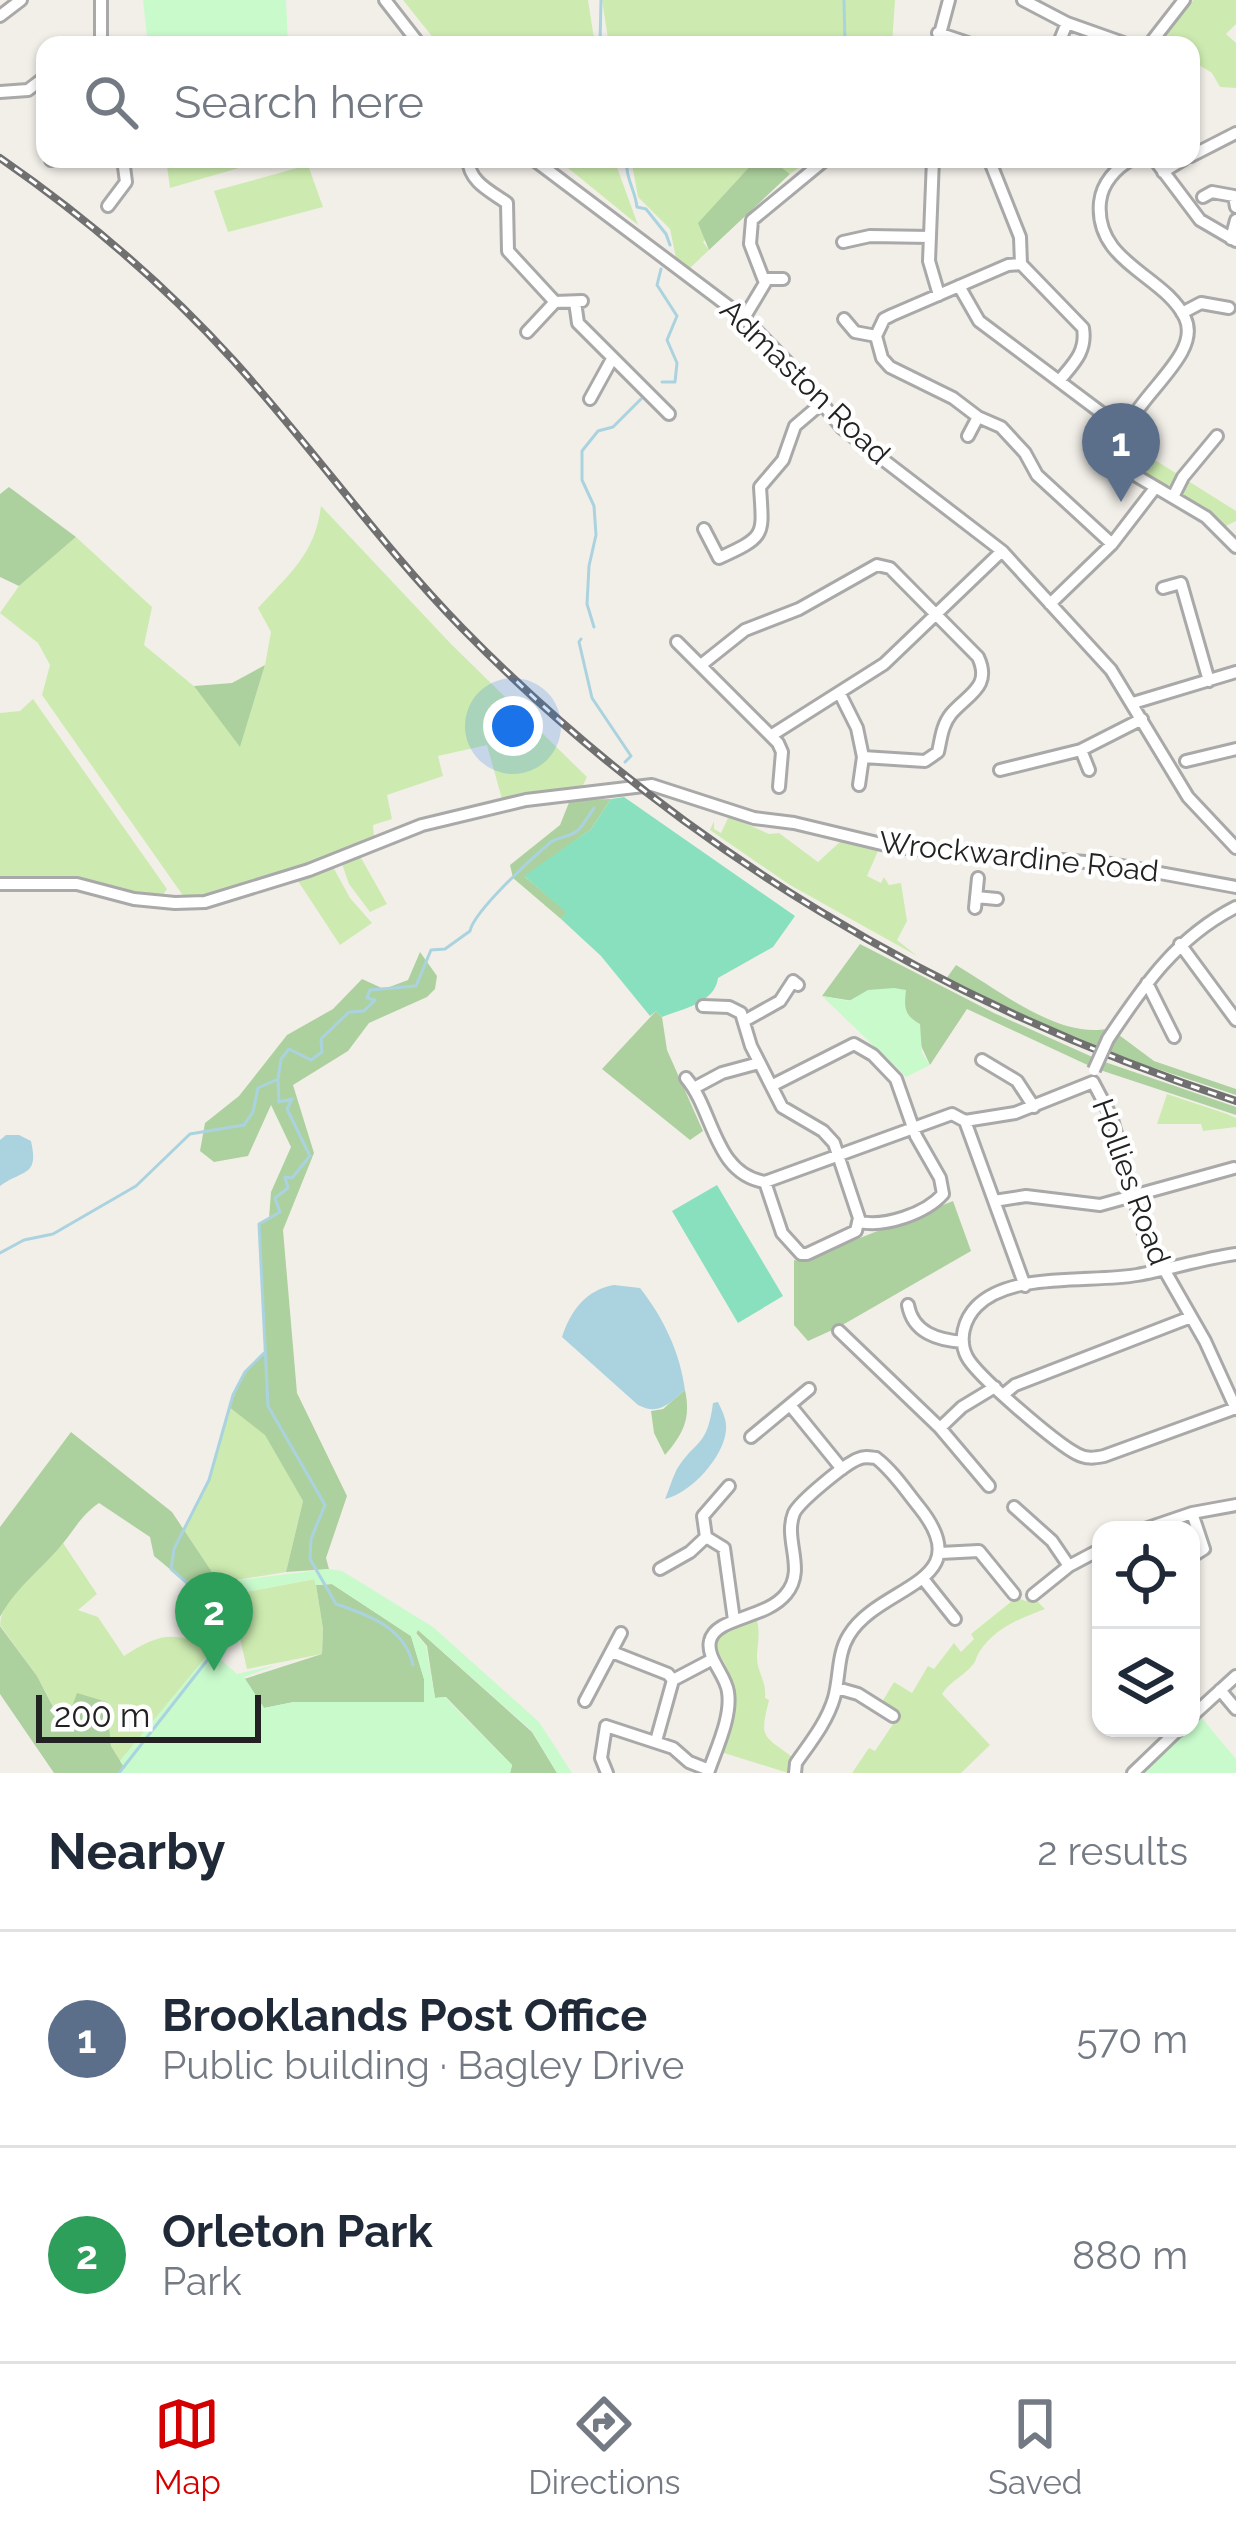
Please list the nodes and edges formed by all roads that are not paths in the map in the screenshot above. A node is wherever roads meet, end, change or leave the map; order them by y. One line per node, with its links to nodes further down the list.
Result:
1 (20, 0): 7 (street)
2 (100, 0): 9 (street)
3 (385, 0): 10 (street)
4 (949, 0): 11 (street)
5 (1023, 0): 8 (street)
6 (1184, 0): 14 (street)
7 (0, 16)
8 (1067, 23): 12 (street); 13 (street)
9 (101, 36)
10 (413, 36)
11 (939, 36)
12 (1062, 36)
13 (1104, 36)
14 (1156, 36)
15 (36, 83): 16 (street)
16 (0, 92)
17 (1236, 133): 18 (street)
18 (1200, 152)
19 (124, 168): 31 (street)
20 (469, 168): 41 (street)
21 (545, 168): 44 (street, Admaston Road)
22 (815, 168): 37 (street)
23 (933, 168): 33 (street)
24 (993, 168): 36 (street)
25 (1123, 168): 43 (street)
26 (1160, 168): 28 (street)
27 (1170, 168): 28 (street)
28 (1163, 172): 34 (street)
29 (1203, 197): 30 (street)
30 (1235, 199)
31 (108, 206)
32 (1236, 220): 34 (street)
33 (930, 237): 35 (street); 40 (street)
34 (1233, 240)
35 (848, 244)
36 (1021, 264): 39 (street); 49 (street)
37 (764, 279): 38 (street); 44 (street)
38 (783, 279)
39 (959, 286): 40 (street); 49 (street)
40 (939, 295): 47 (street)
41 (555, 302): 46 (street); 48 (street)
42 (1229, 308): 43 (street)
43 (1182, 313): 54 (street)
44 (744, 319): 51 (street, Admaston Road)
45 (844, 319): 47 (street)
46 (527, 332)
47 (876, 337): 53 (street)
48 (612, 359): 50 (street); 52 (street)
49 (1059, 381): 54 (street)
50 (590, 399)
51 (822, 403): 59 (street); 62 (street, Admaston Road)
52 (669, 414)
53 (978, 417): 55 (street); 61 (street)
54 (1124, 429): 57 (street)
55 (968, 436)
56 (1217, 436): 58 (street)
57 (1155, 488): 58 (street); 61 (street)
58 (1173, 497): 60 (street)
59 (704, 529)
60 (1233, 537)
61 (1112, 544): 64 (street)
62 (1002, 551): 64 (street, Admaston Road); 65 (street)
63 (1163, 588): 69 (street)
64 (1050, 604): 71 (street, Admaston Road)
65 (935, 613): 67 (street); 70 (street); 76 (street)
66 (677, 642): 67 (street)
67 (701, 665): 73 (street)
68 (1236, 672): 69 (street)
69 (1209, 681): 71 (street)
70 (839, 694): 73 (street); 76 (street)
71 (1133, 703): 72 (street, Admaston Road)
72 (1142, 719): 75 (street); 82 (street, Admaston Road)
73 (772, 734): 81 (street)
74 (1236, 749): 77 (street)
75 (1081, 750): 78 (street); 79 (street)
76 (863, 757): 80 (street)
77 (1189, 757)
78 (1000, 770)
79 (1089, 770)
80 (860, 785)
81 (778, 787)
82 (1236, 848)
83 (979, 852): 84 (street, Wrockwardine Road); 85 (street, Wrockwardine Road); 86 (street)
84 (0, 884)
85 (1236, 887)
86 (997, 899)
87 (1236, 908): 88 (street)
88 (1180, 944): 89 (street); 93 (street)
89 (1147, 983): 94 (street); 97 (street, bridge)
90 (798, 985): 92 (street)
91 (711, 1002): 92 (street)
92 (746, 1020): 96 (street)
93 (1236, 1020)
94 (1174, 1037)
95 (982, 1060): 99 (street)
96 (759, 1063): 98 (street); 104 (street)
97 (1094, 1076): 99 (street); 105 (street, Hollies Road)
98 (773, 1085): 101 (street); 102 (street)
99 (1034, 1107): 100 (street)
100 (965, 1121): 101 (street); 106 (street)
101 (914, 1126): 102 (street); 107 (street)
102 (839, 1154): 104 (street); 107 (street)
103 (1234, 1168): 105 (street)
104 (765, 1182): 107 (street)
105 (1134, 1197): 106 (street); 109 (street, Hollies Road)
106 (999, 1199): 110 (street)
107 (860, 1222)
108 (1236, 1254): 109 (street)
109 (1160, 1268): 110 (street); 112 (street, Hollies Road)
110 (1025, 1286): 114 (street)
111 (908, 1305): 114 (street)
112 (1191, 1317): 116 (street); 118 (street, Hollies Road)
113 (838, 1331): 119 (street)
114 (963, 1342): 116 (street)
115 (809, 1389): 117 (street)
116 (1000, 1390): 118 (street); 119 (street)
117 (790, 1405): 120 (street); 121 (street)
118 (1236, 1408)
119 (940, 1428): 123 (street)
120 (753, 1430)
121 (842, 1469): 131 (street); 142 (street)
122 (729, 1486): 130 (street)
123 (989, 1486)
124 (1236, 1505): 126 (street)
125 (1014, 1507): 134 (street)
126 (1192, 1514): 127 (street); 128 (street)
127 (1170, 1521)
128 (1196, 1521)
129 (1200, 1529): 132 (street)
130 (706, 1537): 135 (street); 142 (street)
131 (940, 1552): 136 (street); 137 (street)
132 (1200, 1552)
133 (1092, 1554): 134 (street)
134 (1069, 1567): 138 (street)
135 (660, 1569)
136 (924, 1580): 140 (street); 148 (street)
137 (1014, 1594)
138 (1033, 1595)
139 (956, 1596): 140 (street)
140 (944, 1604): 141 (street)
141 (955, 1618)
142 (734, 1620): 145 (street)
143 (621, 1633): 144 (street)
144 (612, 1652): 147 (street); 151 (street)
145 (713, 1659): 147 (street); 158 (street)
146 (1236, 1676): 149 (street)
147 (673, 1680): 157 (street)
148 (837, 1688): 152 (street); 160 (street)
149 (1220, 1690): 153 (street); 154 (street)
150 (883, 1692): 152 (street)
151 (585, 1701)
152 (875, 1704): 155 (street)
153 (1200, 1709)
154 (1236, 1709)
155 (892, 1716)
156 (1171, 1737): 161 (street)
157 (656, 1741): 158 (street); 159 (street)
158 (709, 1772)
159 (607, 1773)
160 (795, 1773)
161 (1133, 1773)

